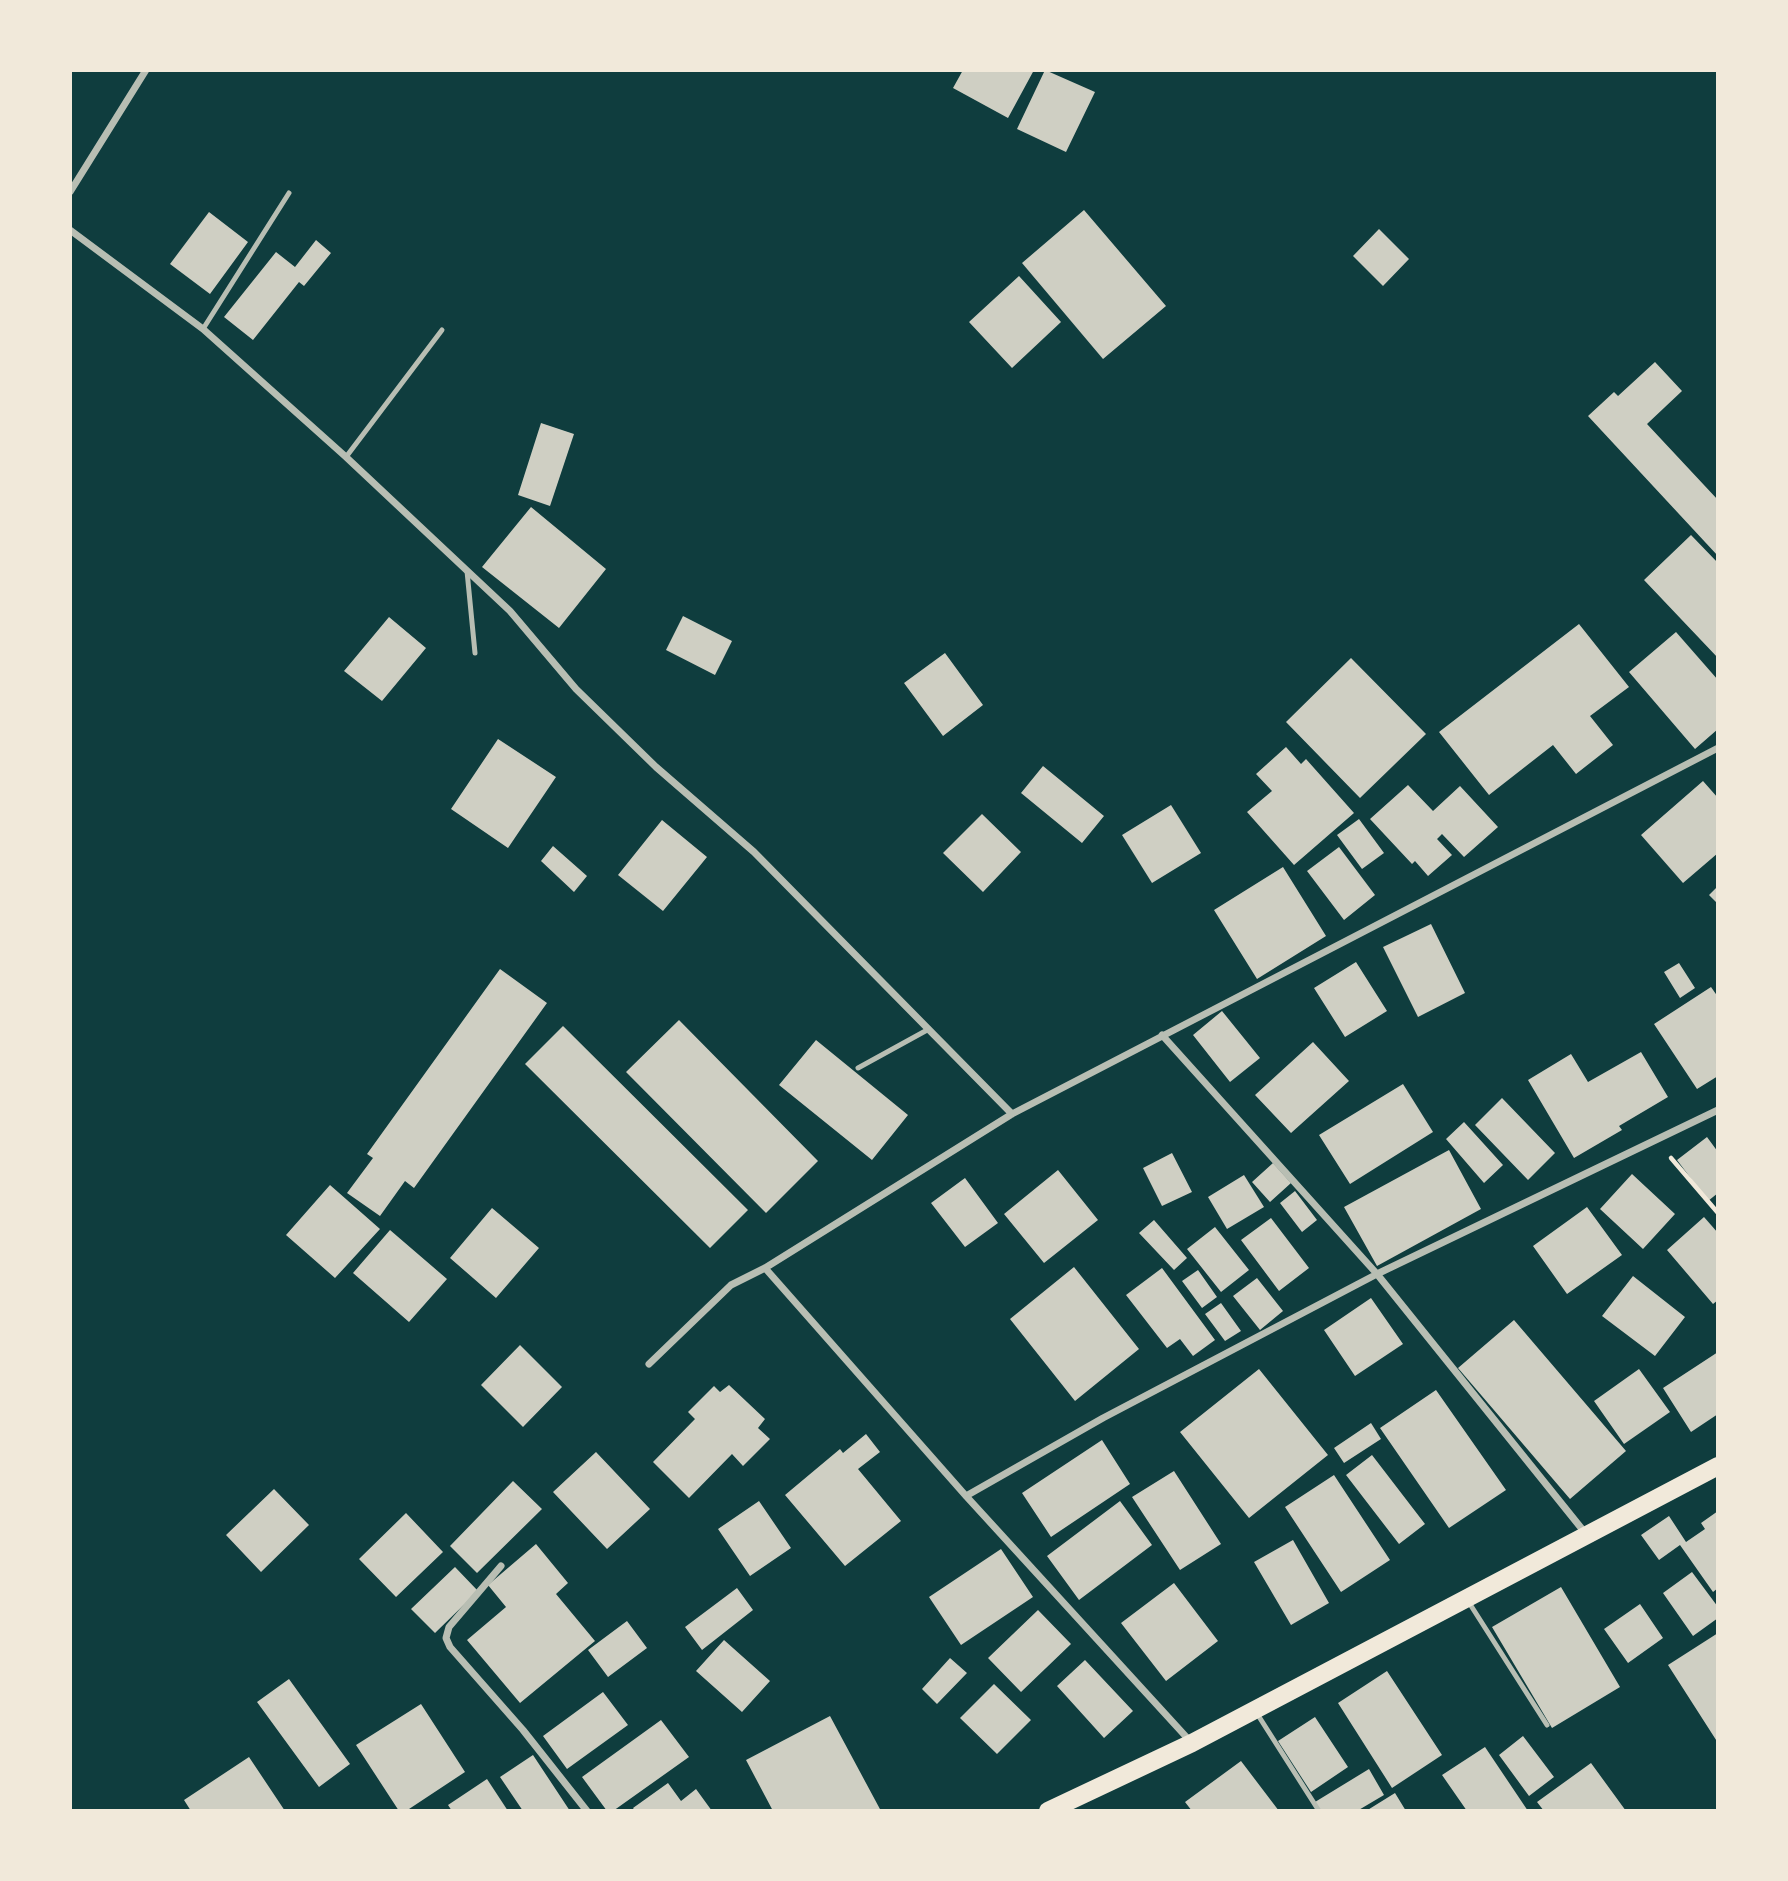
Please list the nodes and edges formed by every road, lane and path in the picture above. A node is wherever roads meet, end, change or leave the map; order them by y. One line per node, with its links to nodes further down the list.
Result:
1 (146, 70): 2 (street)
2 (70, 192)
3 (289, 193): 5 (lane)
4 (70, 230): 5 (street)
5 (203, 329): 7 (street)
6 (442, 330): 7 (lane)
7 (346, 457): 8 (street)
8 (467, 571): 9 (lane); 11 (street)
9 (475, 653)
10 (1718, 749): 12 (street)
11 (929, 1029): 13 (lane); 15 (street)
12 (1162, 1035): 15 (street); 19 (street)
13 (858, 1068)
14 (1718, 1110): 16 (street)
15 (1012, 1114): 18 (street)
16 (1657, 1141): 17 (path); 19 (street)
17 (1718, 1213)
18 (765, 1268): 20 (street); 22 (street)
19 (1377, 1274): 22 (street); 23 (street)
20 (649, 1364)
21 (1718, 1466): 23 (main road)
22 (966, 1496): 28 (street)
23 (1586, 1534): 25 (main road)
24 (501, 1566): 29 (street)
25 (1466, 1599): 26 (main road); 27 (lane)
26 (1254, 1710): 28 (main road); 31 (lane)
27 (1547, 1725)
28 (1192, 1742): 30 (main road)
29 (587, 1811)
30 (1048, 1811)
31 (1319, 1811)

